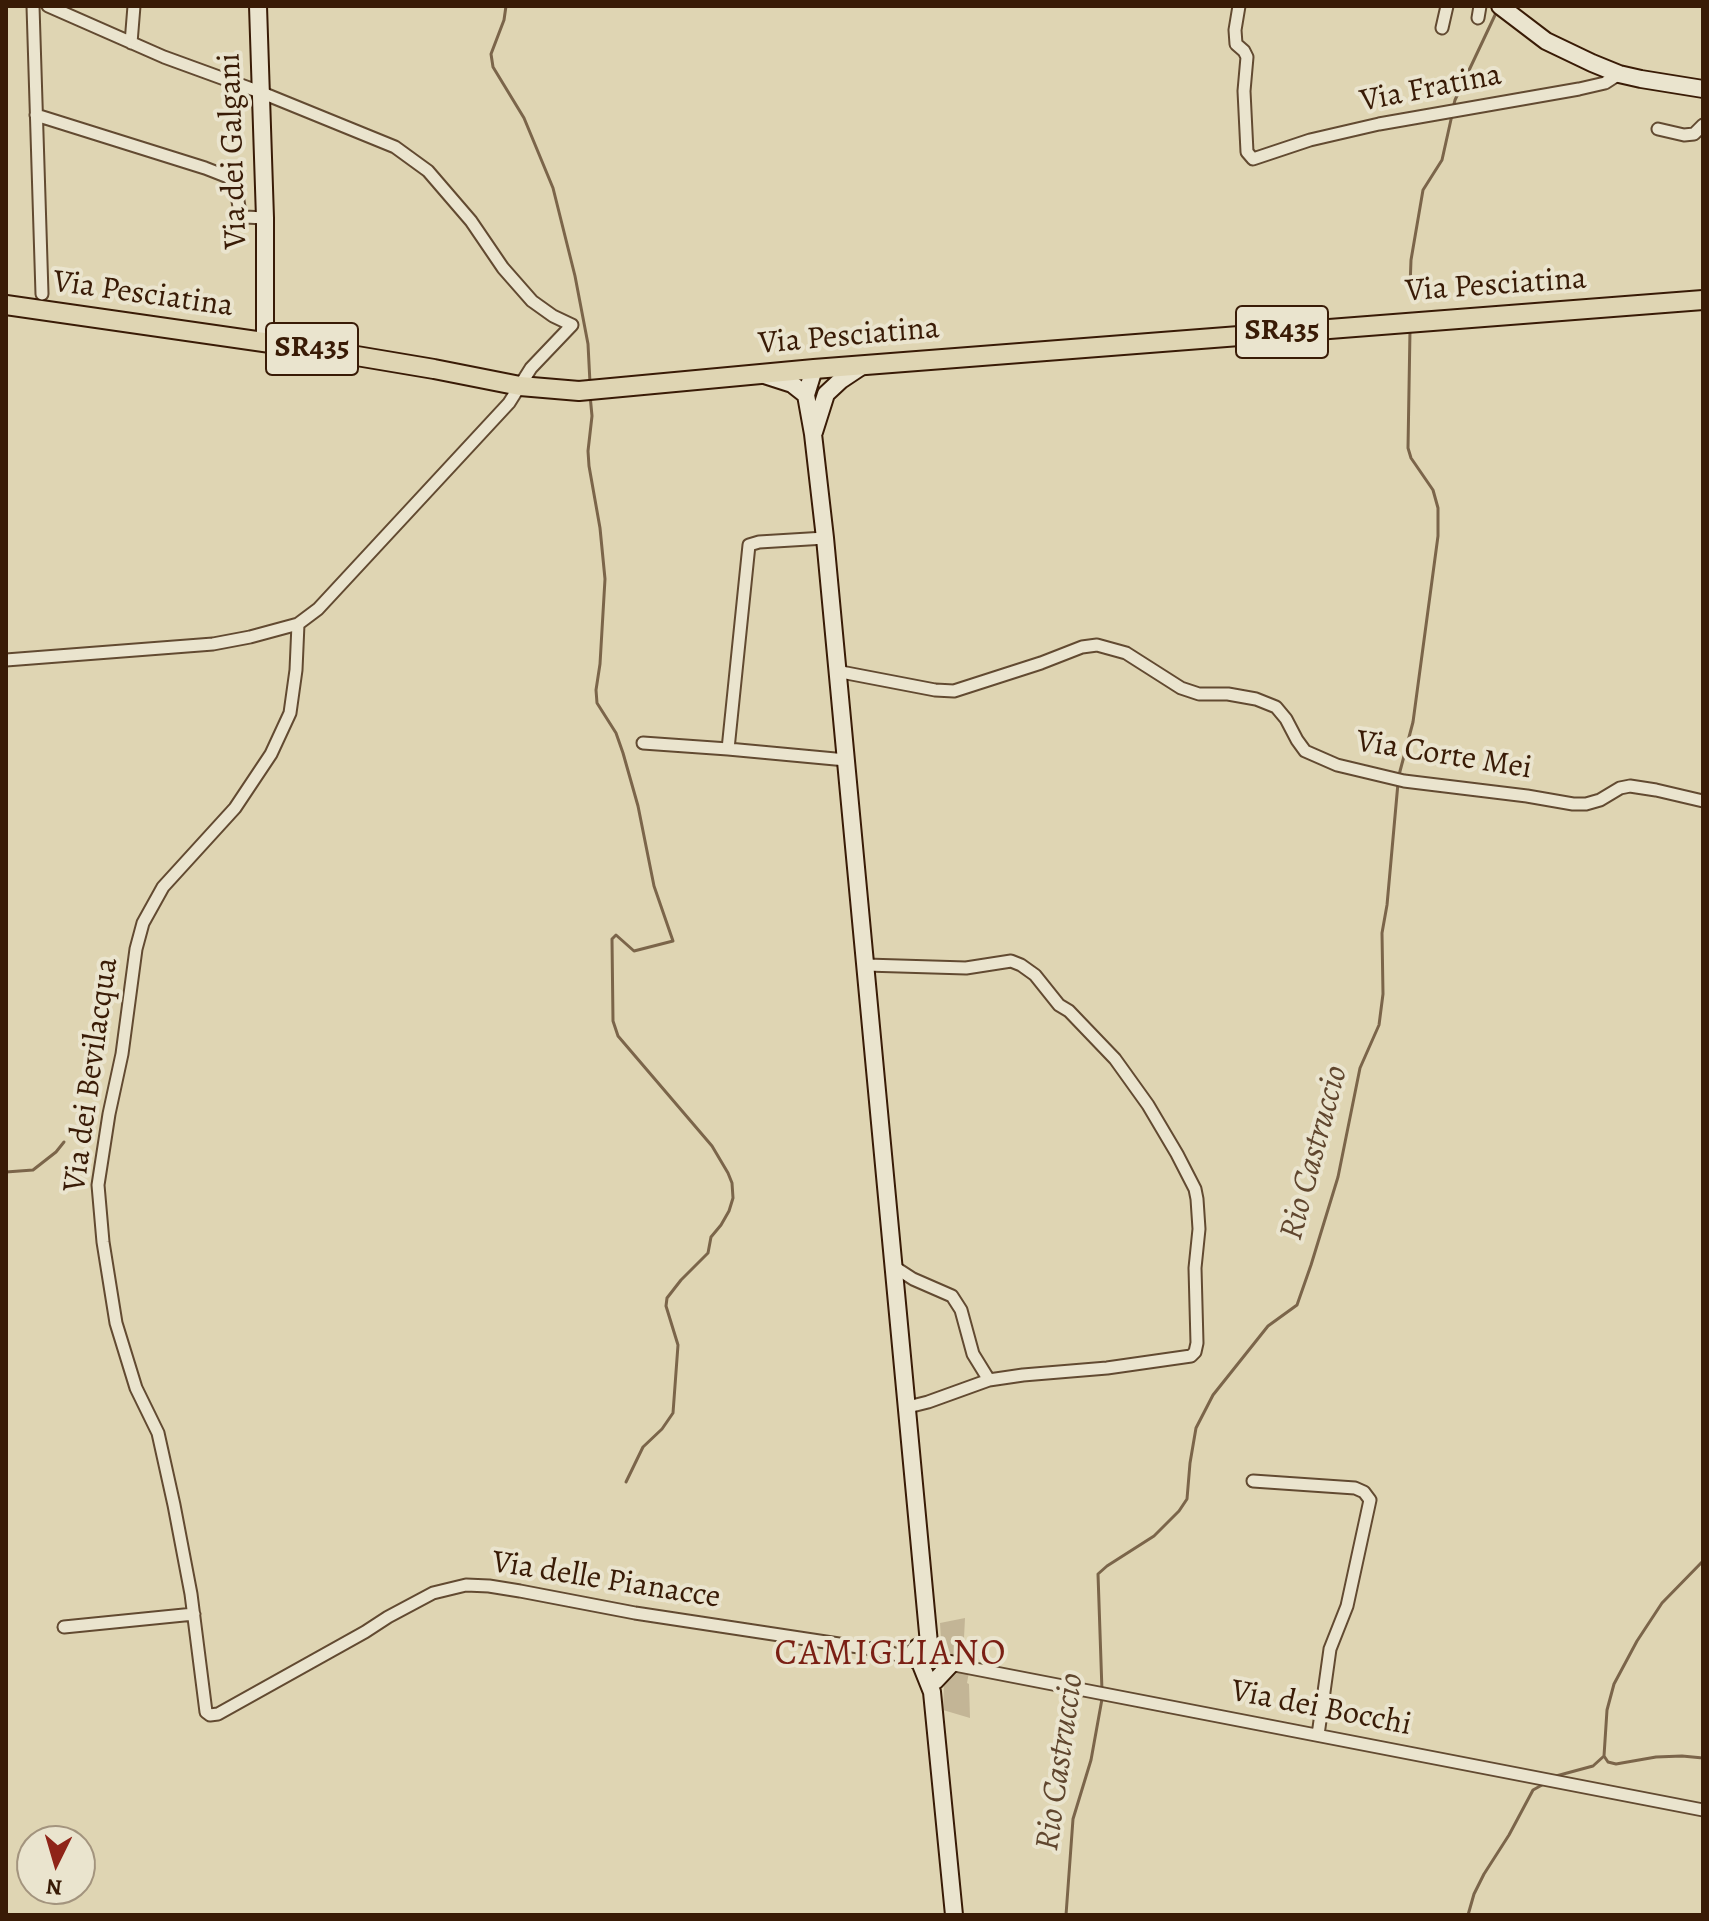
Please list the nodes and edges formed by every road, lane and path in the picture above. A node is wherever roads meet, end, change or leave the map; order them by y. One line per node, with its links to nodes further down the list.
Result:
1 (33, 6): 13 (street, Via Pesciatina)
2 (48, 6): 9 (street)
3 (134, 6): 9 (street)
4 (258, 6): 12 (street, Via dei Galgani)
5 (1239, 6): 10 (street, Via Fratina)
6 (1447, 6): 8 (street)
7 (1502, 8): 10 (street)
8 (1442, 28)
9 (131, 43): 12 (street)
10 (1619, 74): 11 (street)
11 (1703, 89)
12 (260, 92): 16 (street, Via dei Galgani); 24 (street)
13 (36, 115): 16 (street); 17 (street, Via Pesciatina)
14 (1703, 125): 15 (street)
15 (1658, 129)
16 (265, 218): 20 (street, Via dei Galgani)
17 (42, 294)
18 (1703, 300): 21 (main road, Via Pesciatina / SR435)
19 (6, 305): 20 (main road, Via Pesciatina / SR435)
20 (265, 343): 24 (main road, Via Pesciatina / SR435)
21 (862, 366): 22 (main road, Via Pesciatina / SR435); 25 (street)
22 (814, 369): 23 (main road, Via Pesciatina / SR435); 25 (street); 26 (street)
23 (761, 374): 24 (main road, Via Pesciatina / SR435); 26 (street)
24 (520, 386): 29 (street)
25 (826, 394): 27 (street)
26 (806, 395): 27 (street)
27 (813, 434): 28 (street)
28 (825, 538): 31 (street); 33 (street)
29 (298, 624): 30 (street); 41 (street, Via dei Bevilacqua)
30 (6, 660)
31 (836, 671): 34 (street); 35 (street, Via Corte Mei)
32 (643, 743): 33 (street)
33 (728, 749): 34 (street)
34 (846, 760): 36 (street)
35 (1703, 801)
36 (866, 965): 37 (street); 38 (street)
37 (893, 1266): 38 (street); 39 (street)
38 (989, 1380): 39 (street)
39 (908, 1407): 43 (street)
40 (1253, 1481): 47 (street)
41 (194, 1614): 42 (street); 46 (street, Via dei Bevilacqua)
42 (64, 1627)
43 (922, 1656): 44 (street, Via dei Bocchi); 45 (street); 46 (street, Via delle Pianacce)
44 (951, 1664): 45 (street); 47 (street, Via dei Bocchi)
45 (934, 1687): 49 (street)
46 (206, 1712)
47 (1318, 1735): 48 (street, Via dei Bocchi)
48 (1703, 1810)
49 (954, 1915)

